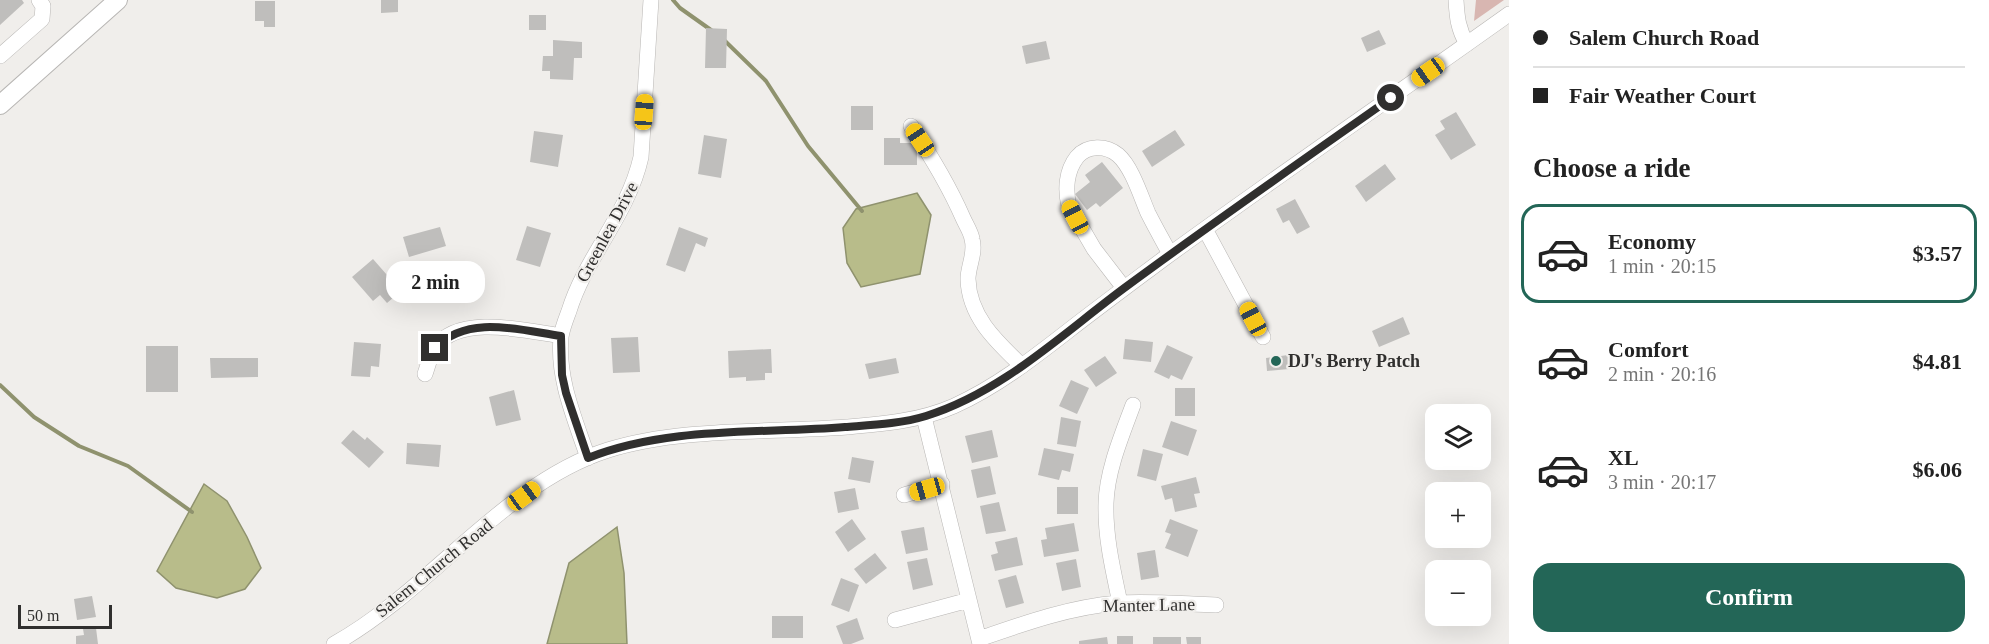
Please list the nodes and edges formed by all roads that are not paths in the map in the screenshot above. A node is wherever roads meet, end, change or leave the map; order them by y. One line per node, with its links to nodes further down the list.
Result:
1 (39, 0): 7 (street)
2 (118, 0): 8 (main road)
3 (651, 0): 13 (street, Greenlea Drive)
4 (1456, 0): 6 (street)
5 (1509, 14): 6 (street, Salem Church Road)
6 (1467, 44): 10 (street, Salem Church Road)
7 (0, 56)
8 (1, 104)
9 (911, 126): 15 (street)
10 (1205, 229): 11 (street, Salem Church Road); 14 (street)
11 (1170, 254): 12 (street, Salem Church Road); 12 (street)
12 (1124, 288): 15 (street, Salem Church Road)
13 (561, 336): 16 (street); 19 (street, Greenlea Drive)
14 (1263, 337)
15 (1022, 366): 18 (street, Salem Church Road)
16 (425, 374)
17 (1133, 405): 23 (street)
18 (924, 417): 19 (street, Salem Church Road); 20 (street)
19 (588, 458): 27 (street, Salem Church Road)
20 (942, 484): 21 (street); 22 (street)
21 (904, 495)
22 (969, 600): 25 (street); 26 (street)
23 (1120, 603): 24 (street, Manter Lane); 26 (street, Manter Lane)
24 (1216, 605)
25 (895, 620)
26 (980, 641)
27 (334, 644)

